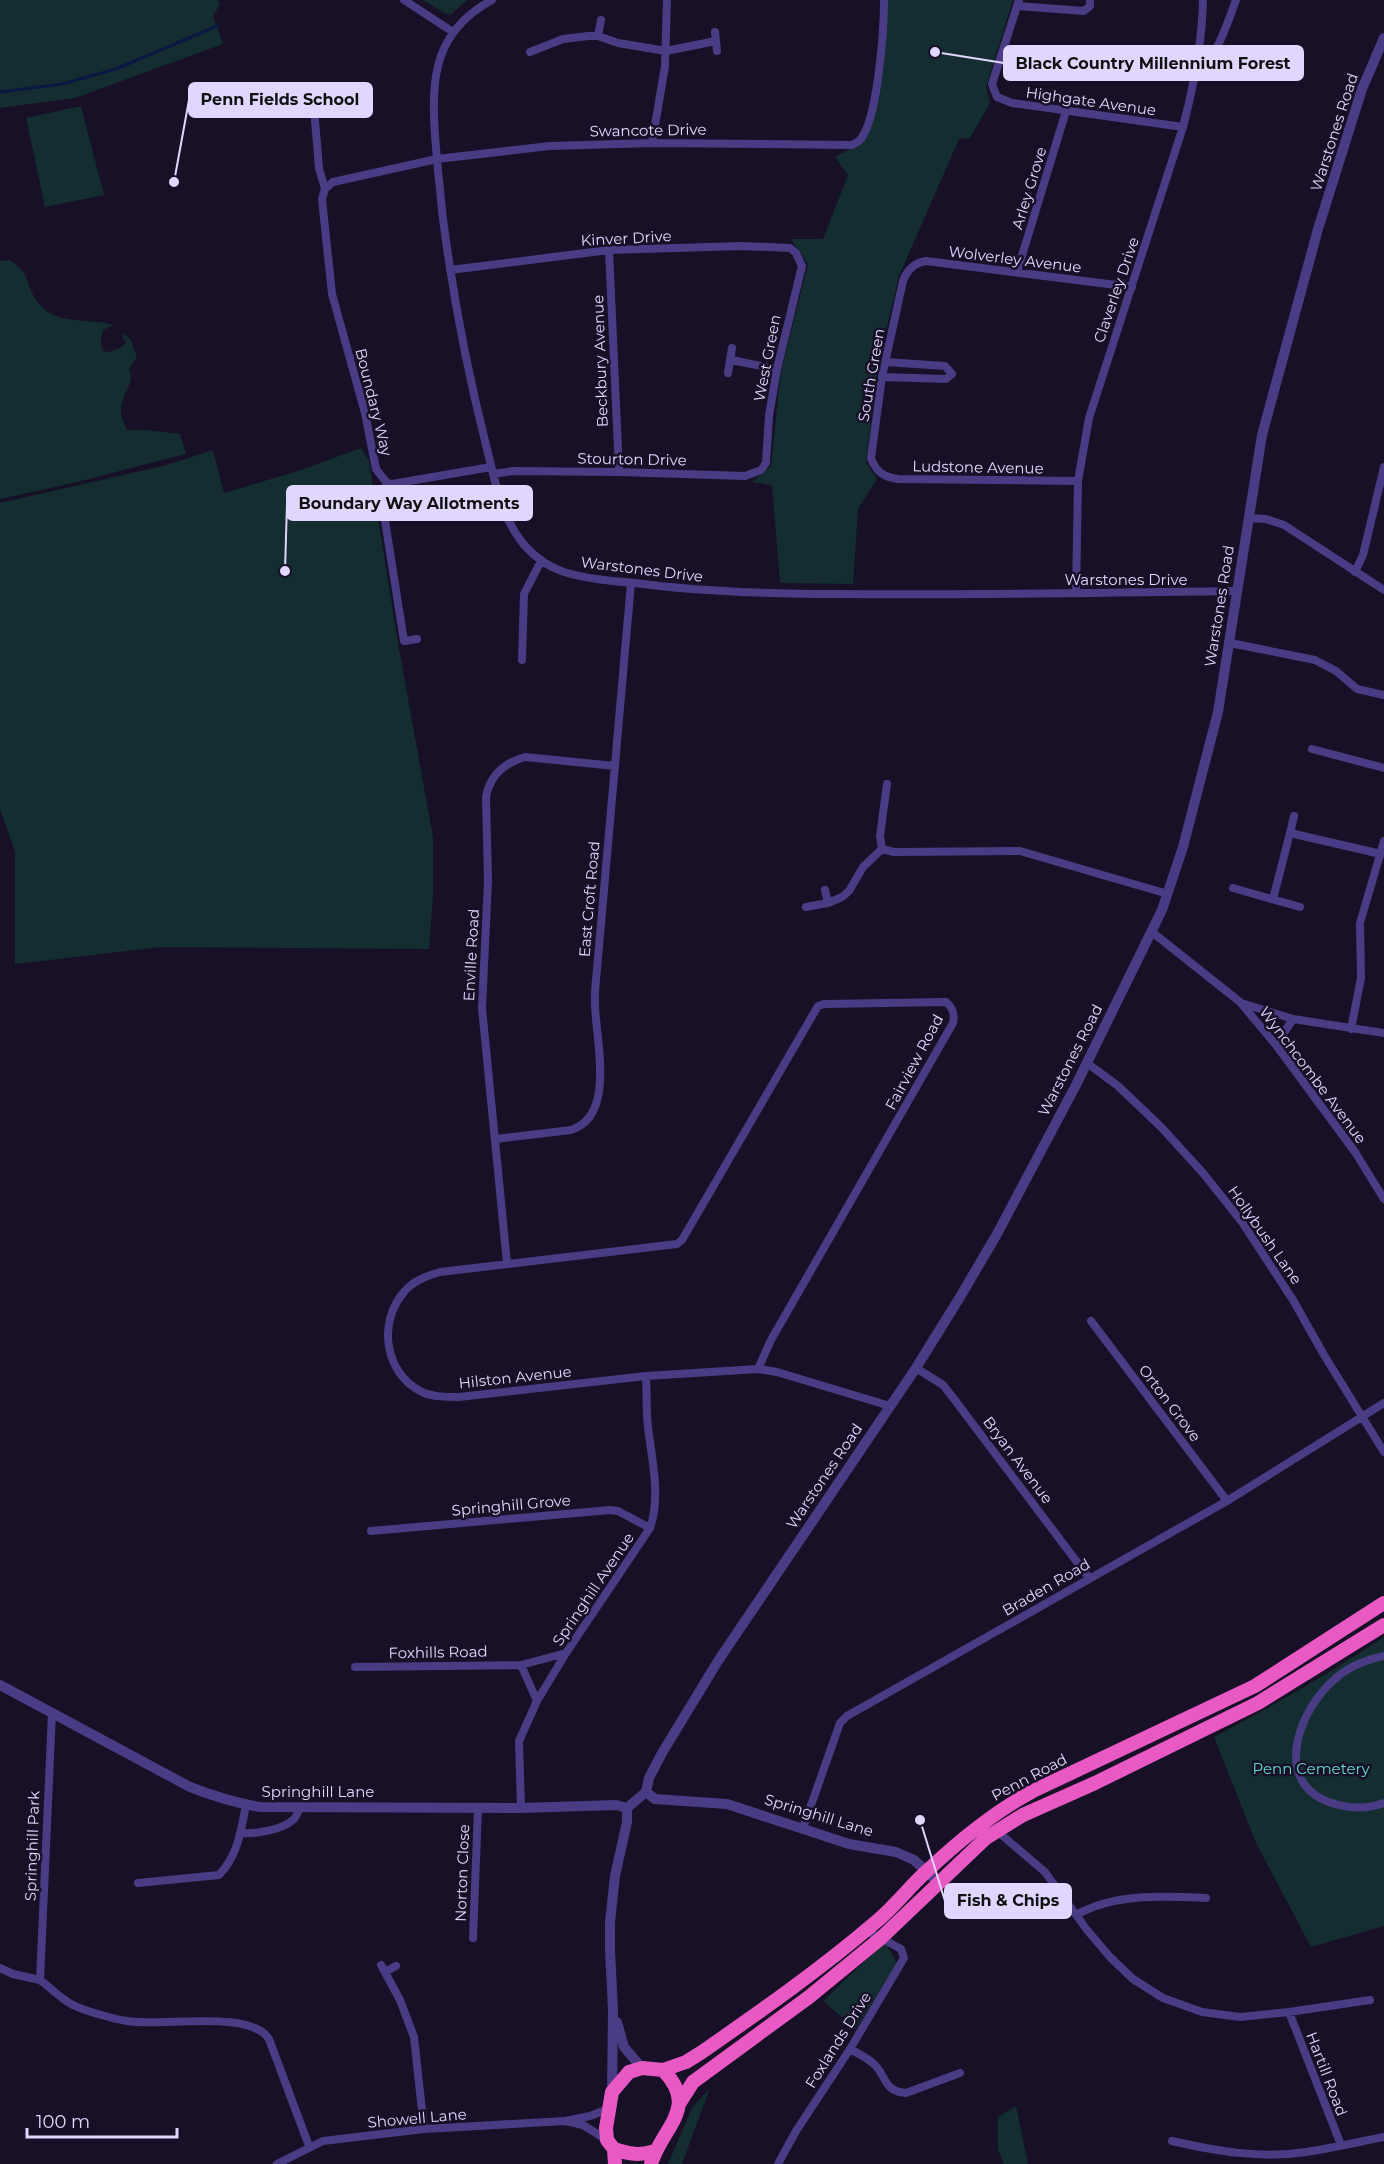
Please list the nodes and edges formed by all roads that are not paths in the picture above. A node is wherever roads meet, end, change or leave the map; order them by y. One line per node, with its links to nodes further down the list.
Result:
1 (404, 0): 10 (street)
2 (492, 0): 10 (street, Warstones Drive)
3 (667, 0): 13 (street)
4 (884, 0): 20 (street, Swancote Drive)
5 (1090, 0): 8 (street)
6 (1203, 0): 16 (street, Claverley Drive)
7 (1236, 0): 16 (street)
8 (1018, 3): 18 (street, Highgate Avenue)
9 (601, 21): 11 (street)
10 (453, 32): 21 (street, Warstones Drive)
11 (598, 36): 13 (street); 15 (street)
12 (1384, 38): 43 (street, Warstones Road)
13 (666, 51): 14 (street); 20 (street)
14 (717, 51)
15 (530, 52)
16 (1195, 79): 19 (street, Claverley Drive)
17 (313, 97): 22 (street, Boundary Way)
18 (1066, 111): 19 (street, Highgate Avenue); 26 (street, Arley Grove)
19 (1183, 127): 28 (street, Claverley Drive)
20 (652, 143): 21 (street, Swancote Drive)
21 (437, 159): 22 (street, Swancote Drive); 25 (street, Warstones Drive)
22 (325, 189): 42 (street, Boundary Way)
23 (609, 250): 24 (street, Kinver Drive); 25 (street, Kinver Drive); 38 (street, Beckbury Avenue)
24 (800, 260): 32 (street, West Green)
25 (450, 270): 37 (street, Warstones Drive)
26 (1017, 272): 27 (street, Wolverley Avenue); 28 (street, Wolverley Avenue)
27 (903, 281): 31 (street, South Green)
28 (1132, 287): 40 (street, Claverley Drive)
29 (732, 348): 30 (street)
30 (731, 360): 32 (street); 33 (street)
31 (885, 363): 34 (street, South Green); 34 (street)
32 (777, 369): 35 (street, West Green)
33 (728, 373)
34 (882, 377): 39 (street, South Green)
35 (766, 463): 38 (street, Stourton Drive)
36 (1384, 467): 41 (street)
37 (492, 470): 38 (street, Stourton Drive); 42 (street, Stourton Drive); 44 (street, Warstones Drive)
38 (619, 472)
39 (880, 473): 40 (street, Ludstone Avenue)
40 (1078, 481): 49 (street, Claverley Drive)
41 (1382, 482): 45 (street)
42 (387, 483): 50 (street)
43 (1248, 518): 45 (street); 48 (street, Warstones Road)
44 (541, 561): 46 (street, Warstones Drive); 52 (street)
45 (1355, 572): 47 (street)
46 (631, 583): 49 (street, Warstones Drive); 55 (street, East Croft Road)
47 (1384, 590)
48 (1238, 591): 49 (street, Warstones Drive); 51 (street, Warstones Road)
49 (1076, 593)
50 (417, 639)
51 (1230, 643): 53 (street); 65 (street, Warstones Road)
52 (522, 660)
53 (1384, 695)
54 (1312, 749): 56 (street)
55 (615, 766): 77 (street, East Croft Road); 77 (street, Enville Road)
56 (1384, 768)
57 (887, 784): 61 (street)
58 (1294, 816): 59 (street)
59 (1290, 833): 62 (street); 66 (street)
60 (1384, 841): 62 (street)
61 (882, 849): 65 (street); 67 (street)
62 (1381, 854): 73 (street)
63 (1233, 888): 66 (street)
64 (825, 890): 67 (street)
65 (1168, 894): 70 (street, Warstones Road)
66 (1273, 899): 68 (street)
67 (828, 903): 69 (street)
68 (1300, 906)
69 (806, 907)
70 (1152, 932): 71 (street, Wynchcombe Avenue); 76 (street, Warstones Road)
71 (1240, 1002): 72 (street); 75 (street, Wynchcombe Avenue)
72 (1293, 1019): 73 (street); 75 (street)
73 (1351, 1029): 74 (street)
74 (1384, 1033)
75 (1276, 1046): 78 (street, Wynchcombe Avenue)
76 (1086, 1063): 82 (street, Warstones Road); 87 (street, Hollybush Lane)
77 (496, 1139): 80 (street, Enville Road)
78 (1384, 1199)
79 (671, 1246): 80 (street, Hilston Avenue); 83 (street, Fairview Road)
80 (507, 1263): 84 (street, Hilston Avenue)
81 (1091, 1321): 89 (street, Orton Grove)
82 (916, 1368): 86 (street, Warstones Road); 92 (street, Bryan Avenue)
83 (758, 1369): 84 (street, Hilston Avenue); 86 (street, Hilston Avenue)
84 (646, 1376): 90 (street, Springhill Avenue)
85 (1384, 1403): 87 (street, Braden Road)
86 (890, 1406): 102 (street, Warstones Road)
87 (1361, 1417): 88 (street, Hollybush Lane); 89 (street, Braden Road)
88 (1384, 1452)
89 (1227, 1501): 92 (street, Braden Road)
90 (650, 1528): 91 (street, Springhill Grove); 95 (street, Springhill Avenue)
91 (371, 1531)
92 (1089, 1578): 109 (street, Braden Road)
93 (1384, 1604): 112 (highway, Penn Road)
94 (1384, 1625): 110 (highway, Penn Road)
95 (566, 1653): 97 (street, Foxhills Road); 100 (street, Springhill Avenue)
96 (1384, 1656): 103 (street)
97 (521, 1665): 98 (street, Foxhills Road); 100 (street)
98 (355, 1667)
99 (0, 1685): 101 (street, Springhill Lane)
100 (537, 1701): 107 (street, Springhill Avenue)
101 (52, 1713): 104 (street, Springhill Lane); 122 (street, Springhill Park)
102 (646, 1792): 108 (street); 109 (street, Springhill Lane)
103 (1384, 1803)
104 (246, 1805): 105 (street, Springhill Lane); 111 (street)
105 (300, 1808): 106 (street, Springhill Lane); 111 (street)
106 (478, 1808): 107 (street, Springhill Lane); 118 (street, Norton Close)
107 (521, 1808): 108 (street, Springhill Lane)
108 (627, 1808): 124 (street)
109 (803, 1828): 112 (street, Springhill Lane)
110 (997, 1831): 114 (highway, Penn Road); 116 (street)
111 (242, 1833): 113 (street)
112 (927, 1870): 114 (street, Springhill Lane); 117 (highway, Penn Road)
113 (138, 1883)
114 (939, 1883): 119 (highway, Penn Road)
115 (1206, 1898): 116 (street)
116 (1076, 1915): 125 (street)
117 (866, 1930): 119 (street, Foxlands Drive); 128 (highway, Penn Road)
118 (473, 1938)
119 (881, 1938): 126 (street, Foxlands Drive); 131 (highway, Penn Road)
120 (396, 1966): 134 (street)
121 (0, 1968): 122 (street)
122 (40, 1980): 139 (street)
123 (1370, 2000): 125 (street)
124 (613, 2010): 127 (street); 130 (street)
125 (1289, 2013): 138 (street, Hartill Road)
126 (850, 2049): 129 (street); 143 (street, Foxlands Drive)
127 (642, 2068): 128 (highway); 130 (highway)
128 (663, 2070): 131 (highway)
129 (960, 2073)
130 (612, 2092): 132 (highway)
131 (679, 2104): 140 (highway)
132 (608, 2109): 133 (street, Showell Lane); 137 (highway)
133 (565, 2121): 134 (street, Showell Lane); 137 (street, Showell Lane)
134 (424, 2129): 139 (street, Showell Lane)
135 (1384, 2137): 138 (street)
136 (1172, 2141): 138 (street)
137 (611, 2144): 140 (highway); 142 (highway)
138 (1341, 2145)
139 (309, 2146): 141 (street, Showell Lane)
140 (653, 2158)
141 (277, 2164)
142 (615, 2164)
143 (778, 2164)

